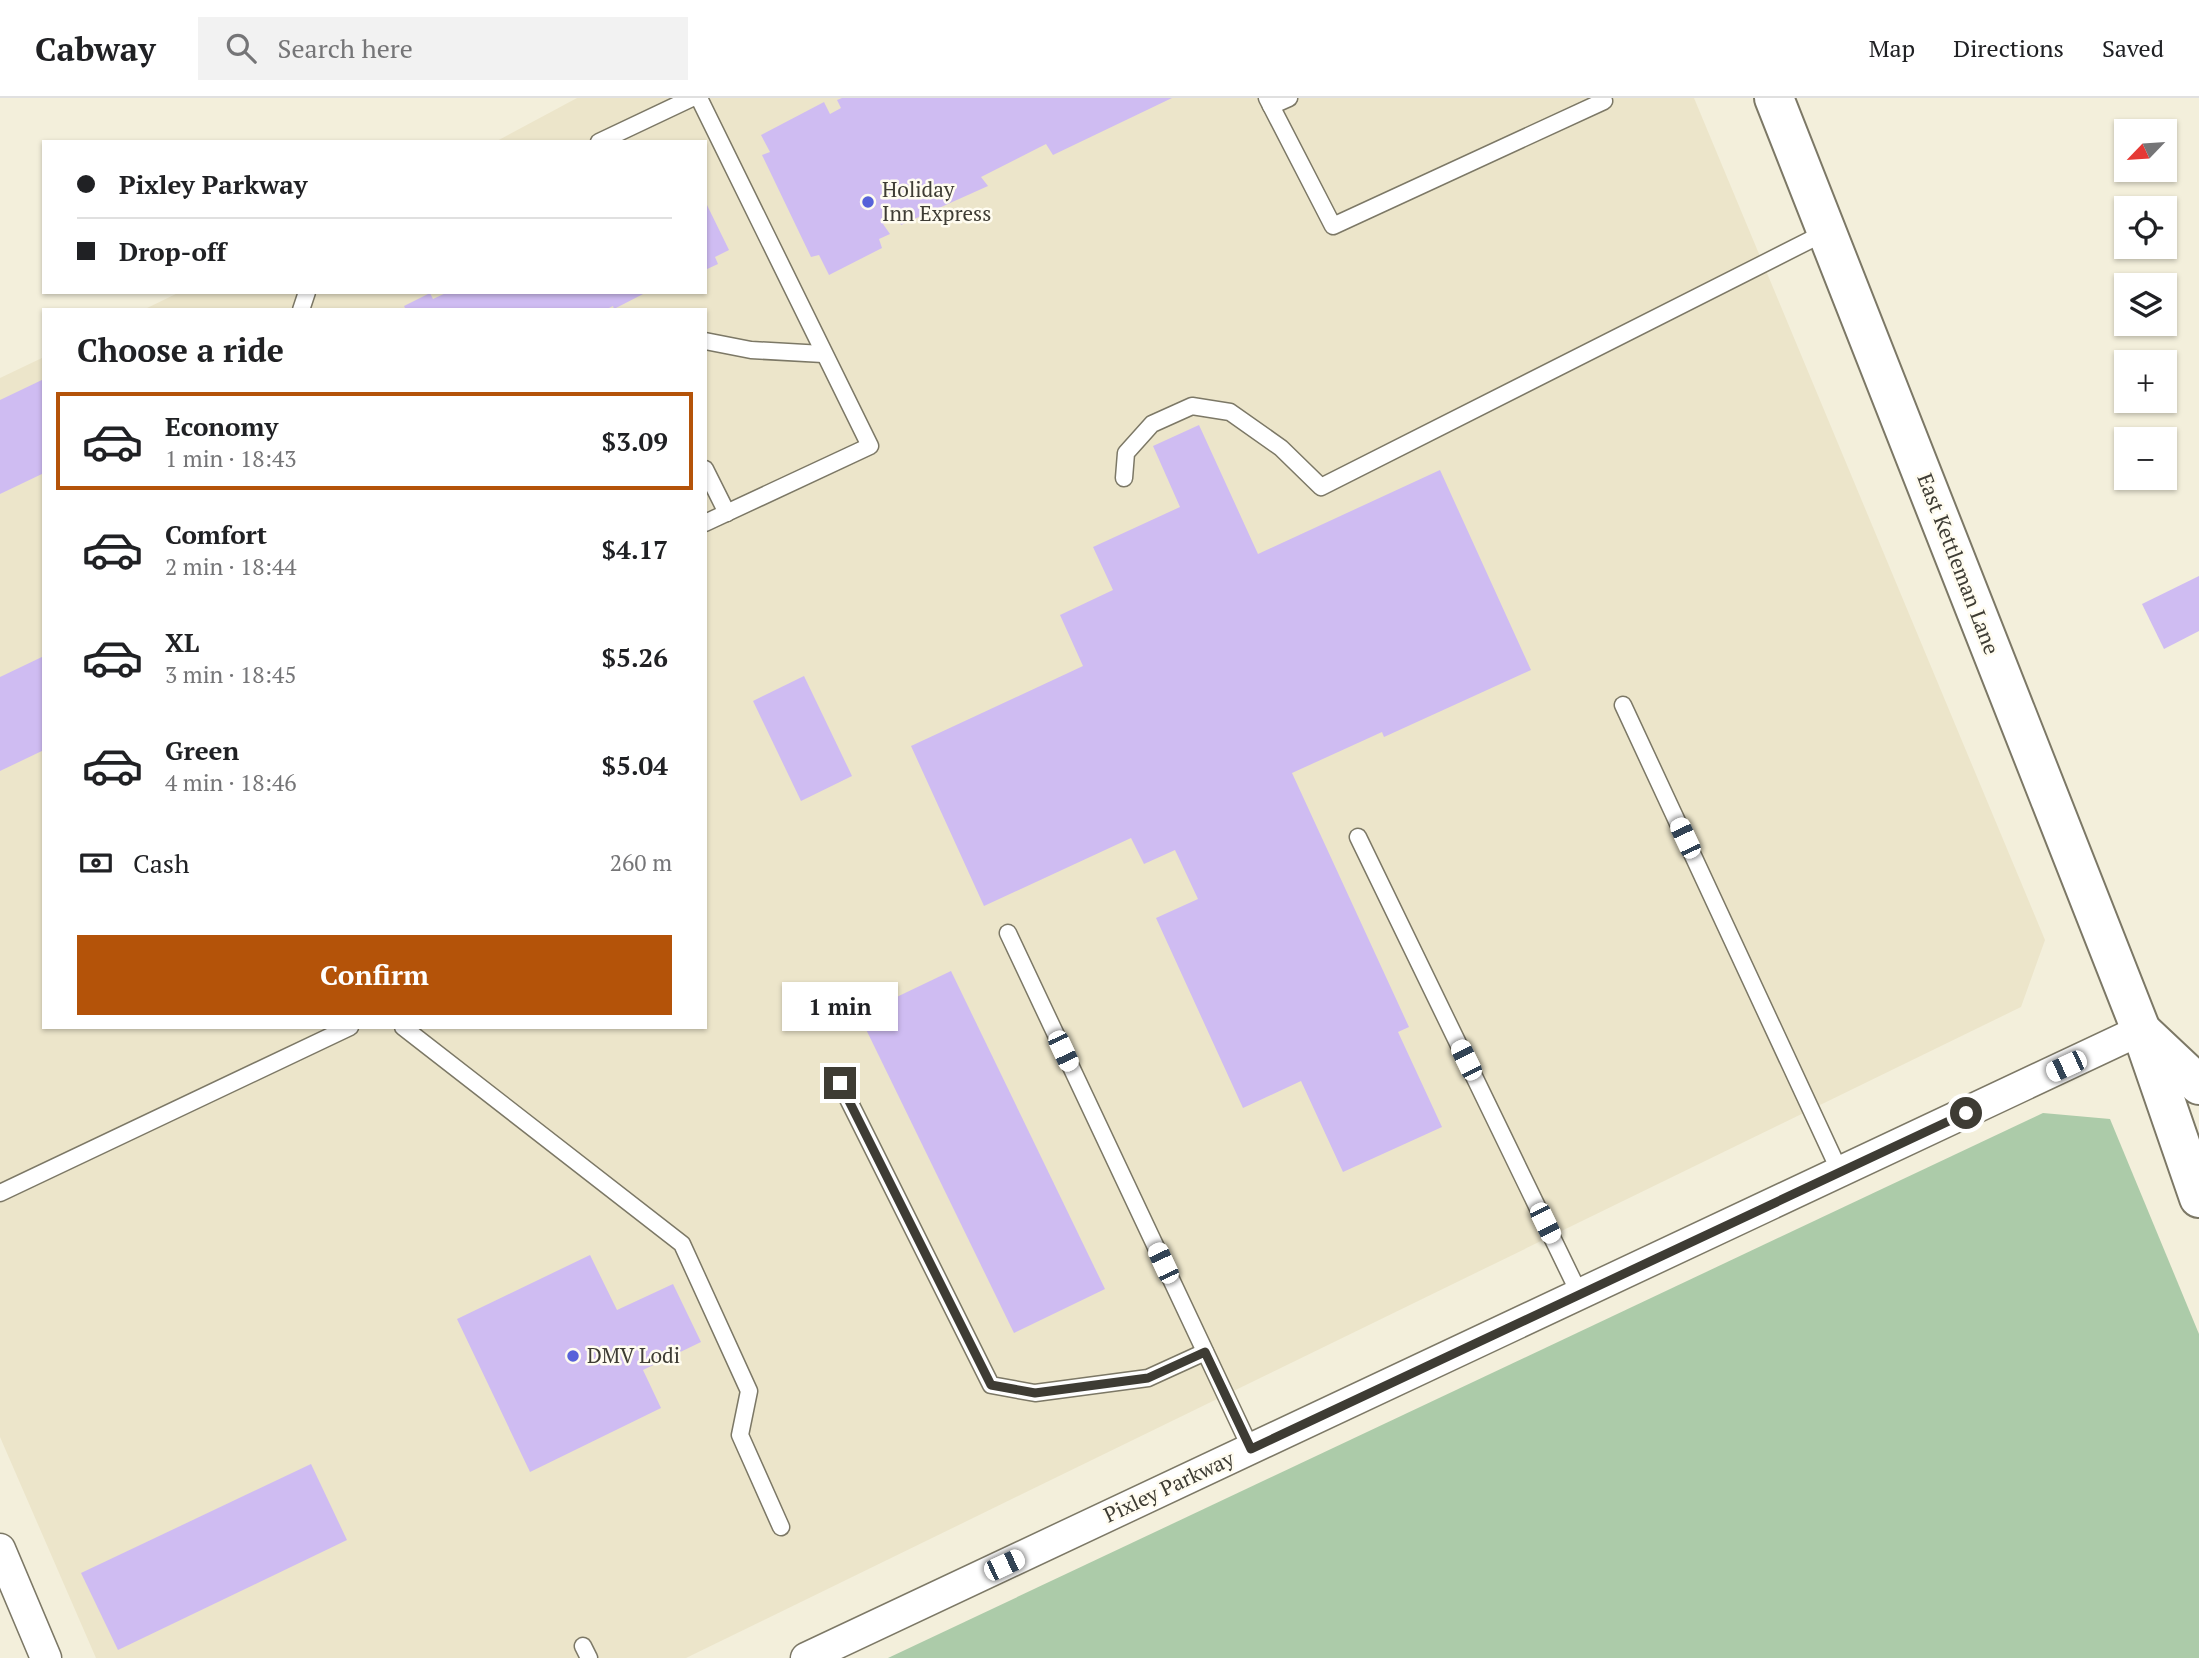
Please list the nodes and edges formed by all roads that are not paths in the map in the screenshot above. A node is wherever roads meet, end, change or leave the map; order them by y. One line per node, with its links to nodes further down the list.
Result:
1 (692, 98): 7 (lane)
2 (699, 98): 10 (lane)
3 (1289, 98): 6 (lane)
4 (1774, 98): 8 (street, East Kettleman Lane)
5 (1605, 99): 6 (lane)
6 (1269, 102)
7 (603, 140)
8 (1828, 231): 12 (lane); 20 (street, East Kettleman Lane)
9 (707, 341): 10 (lane)
10 (824, 354): 13 (lane)
11 (707, 473): 13 (lane)
12 (1124, 478)
13 (727, 513): 14 (lane)
14 (707, 522)
15 (1623, 705): 23 (lane)
16 (1359, 837): 26 (lane)
17 (1008, 933): 27 (lane)
18 (346, 1029): 24 (lane)
19 (406, 1029): 29 (lane)
20 (2141, 1030): 22 (street, East Kettleman Lane); 23 (street, Pixley Parkway); 25 (street, East Kettleman Lane)
21 (840, 1083): 27 (lane)
22 (2199, 1085)
23 (1840, 1172): 26 (street, Pixley Parkway)
24 (0, 1193)
25 (2199, 1198)
26 (1580, 1295): 28 (street, Pixley Parkway)
27 (1205, 1352): 28 (lane)
28 (1251, 1449): 32 (street, Pixley Parkway)
29 (781, 1527)
30 (0, 1549): 31 (street)
31 (46, 1658)
32 (806, 1658)

